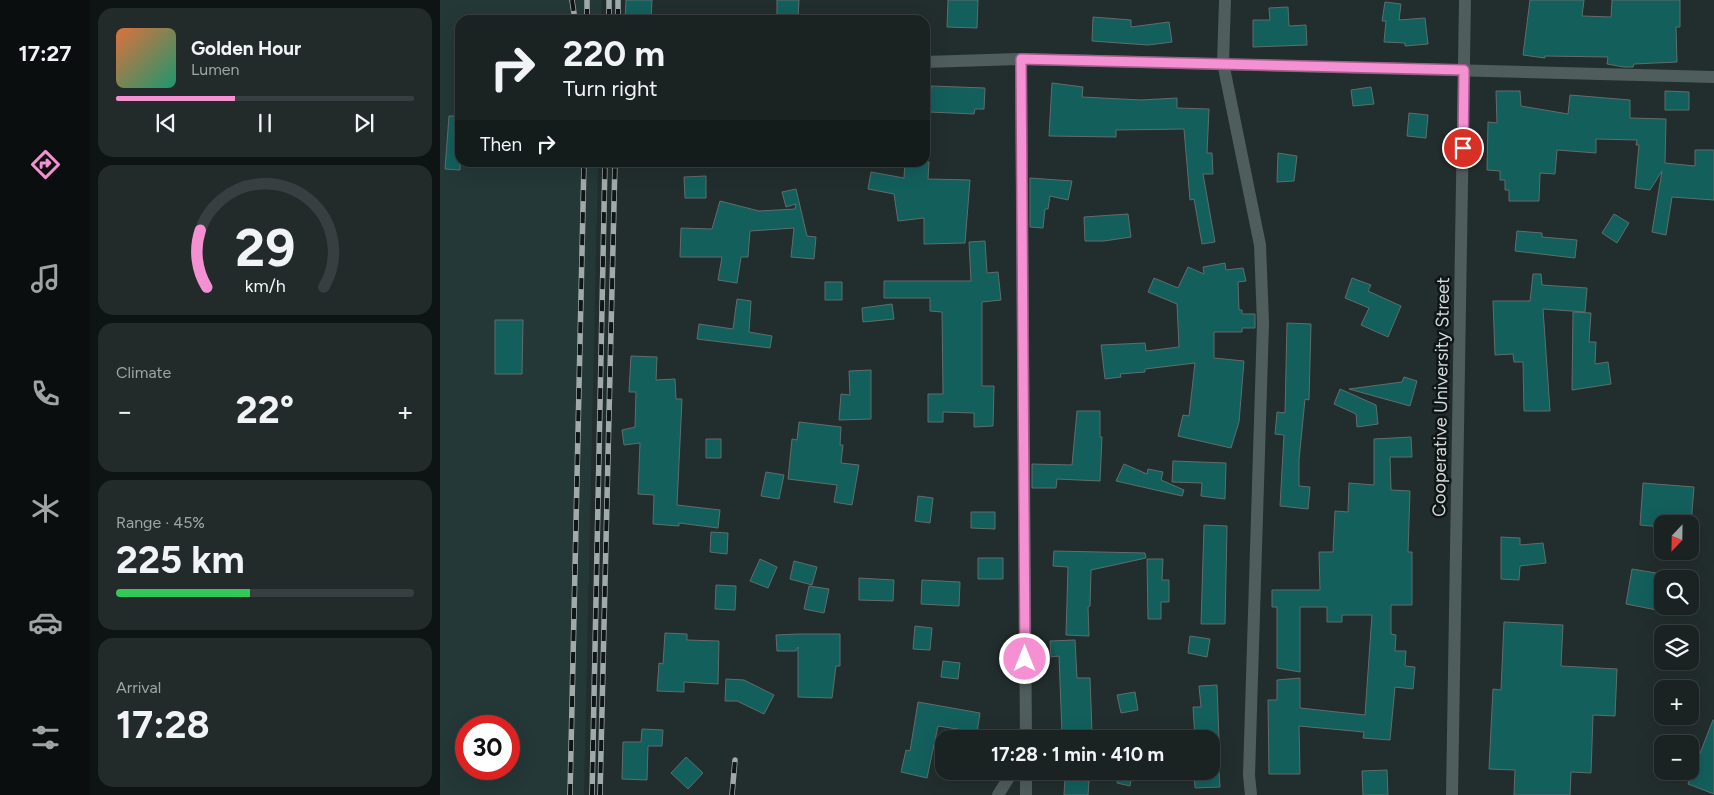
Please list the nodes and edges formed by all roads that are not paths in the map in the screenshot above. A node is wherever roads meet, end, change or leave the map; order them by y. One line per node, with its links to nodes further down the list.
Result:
1 (1225, 0): 5 (street)
2 (1465, 0): 6 (street, Cooperative University Street)
3 (1021, 59): 4 (street); 5 (street); 8 (street)
4 (930, 62)
5 (1223, 63): 6 (street); 13 (street)
6 (1464, 70): 7 (street); 14 (street, Cooperative University Street)
7 (1714, 77)
8 (1026, 730)
9 (1007, 780): 11 (street)
10 (1026, 780): 12 (street)
11 (998, 795)
12 (1026, 795)
13 (1251, 795)
14 (1452, 795)

